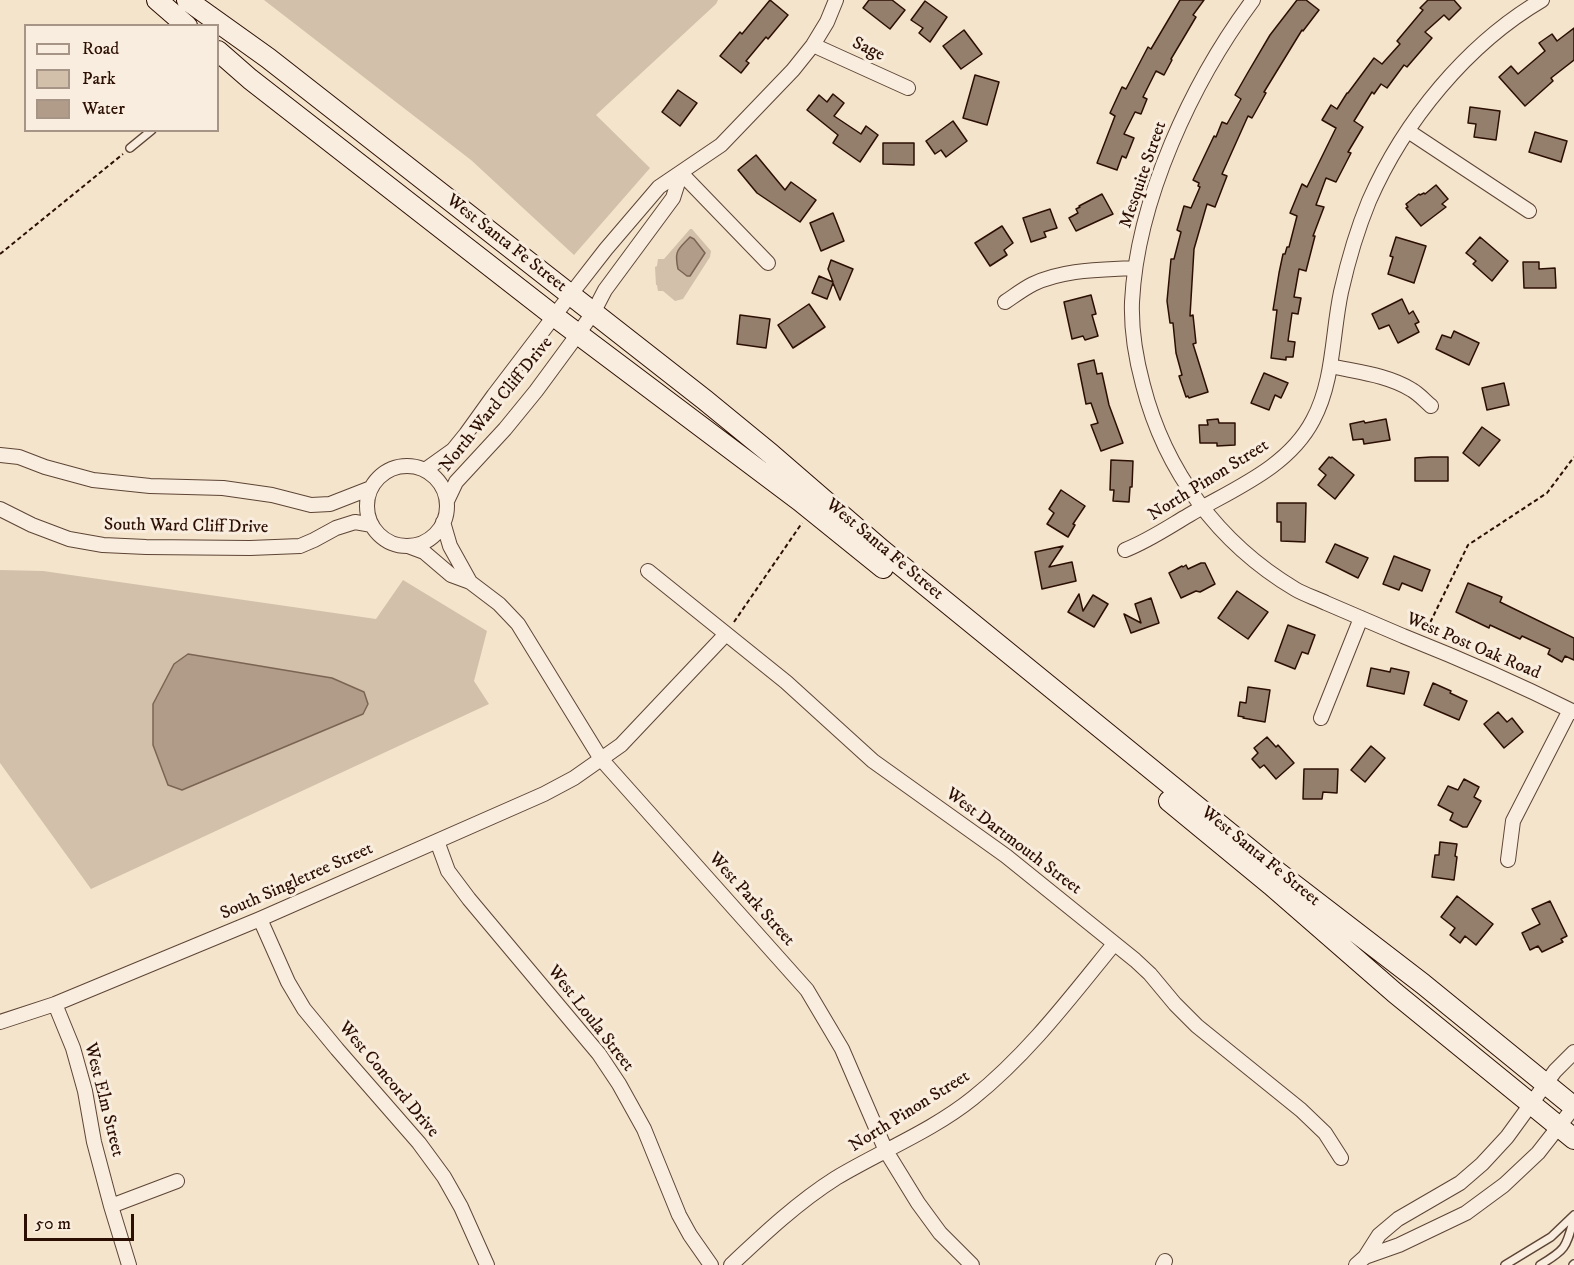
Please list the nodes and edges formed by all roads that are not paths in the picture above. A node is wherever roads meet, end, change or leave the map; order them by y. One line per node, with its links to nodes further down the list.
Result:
1 (157, 0): 6 (street)
2 (187, 0): 17 (street, West Santa Fe Street)
3 (836, 0): 7 (street, North Ward Cliff Drive)
4 (1253, 0): 16 (street, Mesquite Street)
5 (1542, 0): 10 (street, North Pinon Street)
6 (185, 24)
7 (813, 45): 9 (street, Sage); 13 (street, North Ward Cliff Drive)
8 (219, 52): 20 (street, West Santa Fe Street)
9 (908, 88)
10 (1408, 131): 14 (street); 22 (street, North Pinon Street)
11 (150, 132): 12 (lane)
12 (130, 148)
13 (681, 173): 15 (street); 17 (street, North Ward Cliff Drive); 19 (street, North Ward Cliff Drive)
14 (1529, 211)
15 (768, 263)
16 (1136, 268): 18 (street); 28 (street, Mesquite Street)
17 (571, 294): 19 (street, West Santa Fe Street); 20 (street, North Ward Cliff Drive)
18 (1005, 302)
19 (593, 312): 21 (street, North Ward Cliff Drive); 48 (street, West Santa Fe Street)
20 (554, 316): 21 (street, West Santa Fe Street); 25 (street, North Ward Cliff Drive)
21 (578, 334): 27 (street, North Ward Cliff Drive); 49 (street, West Santa Fe Street)
22 (1330, 366): 23 (street); 28 (street, North Pinon Street)
23 (1431, 406)
24 (0, 455): 26 (street, South Ward Cliff Drive)
25 (425, 470): 26 (street, South Ward Cliff Drive); 27 (street)
26 (371, 488): 31 (street)
27 (447, 501): 30 (street)
28 (1203, 508): 33 (street, North Pinon Street); 36 (street, West Post Oak Road)
29 (0, 509): 31 (street, South Ward Cliff Drive)
30 (443, 522): 32 (street); 35 (street, West Park Street)
31 (372, 525): 32 (street)
32 (408, 546): 35 (street, West Park Street)
33 (1125, 550)
34 (648, 571): 37 (street, West Dartmouth Street)
35 (470, 582): 40 (street, West Park Street)
36 (1361, 618): 38 (street, West Post Oak Road); 39 (street)
37 (726, 634): 40 (street, South Singletree Street); 44 (street, West Dartmouth Street)
38 (1572, 711): 42 (street, West Post Oak Road)
39 (1321, 718)
40 (601, 759): 41 (street, South Singletree Street); 53 (street, West Park Street)
41 (437, 841): 43 (street, South Singletree Street); 61 (street, West Loula Street)
42 (1508, 860)
43 (260, 919): 45 (street, South Singletree Street); 60 (street, West Concord Drive)
44 (1114, 944): 53 (street, North Pinon Street); 54 (street, West Dartmouth Street)
45 (55, 1004): 46 (street, South Singletree Street); 56 (street, West Elm Street)
46 (0, 1022)
47 (1574, 1052): 48 (street)
48 (1546, 1084): 49 (street); 50 (street, West Santa Fe Street)
49 (1530, 1104): 51 (street, West Santa Fe Street); 58 (street)
50 (1574, 1107): 51 (street)
51 (1558, 1126): 52 (street, West Santa Fe Street); 58 (street)
52 (1574, 1140)
53 (886, 1151): 62 (street, North Pinon Street); 63 (street, West Park Street)
54 (1341, 1158)
55 (177, 1181): 56 (street)
56 (111, 1206): 59 (street, West Elm Street)
57 (1574, 1216): 64 (lane); 65 (lane)
58 (1365, 1262)
59 (129, 1265)
60 (487, 1265)
61 (711, 1265)
62 (731, 1265)
63 (972, 1265)
64 (1505, 1265)
65 (1540, 1265)

